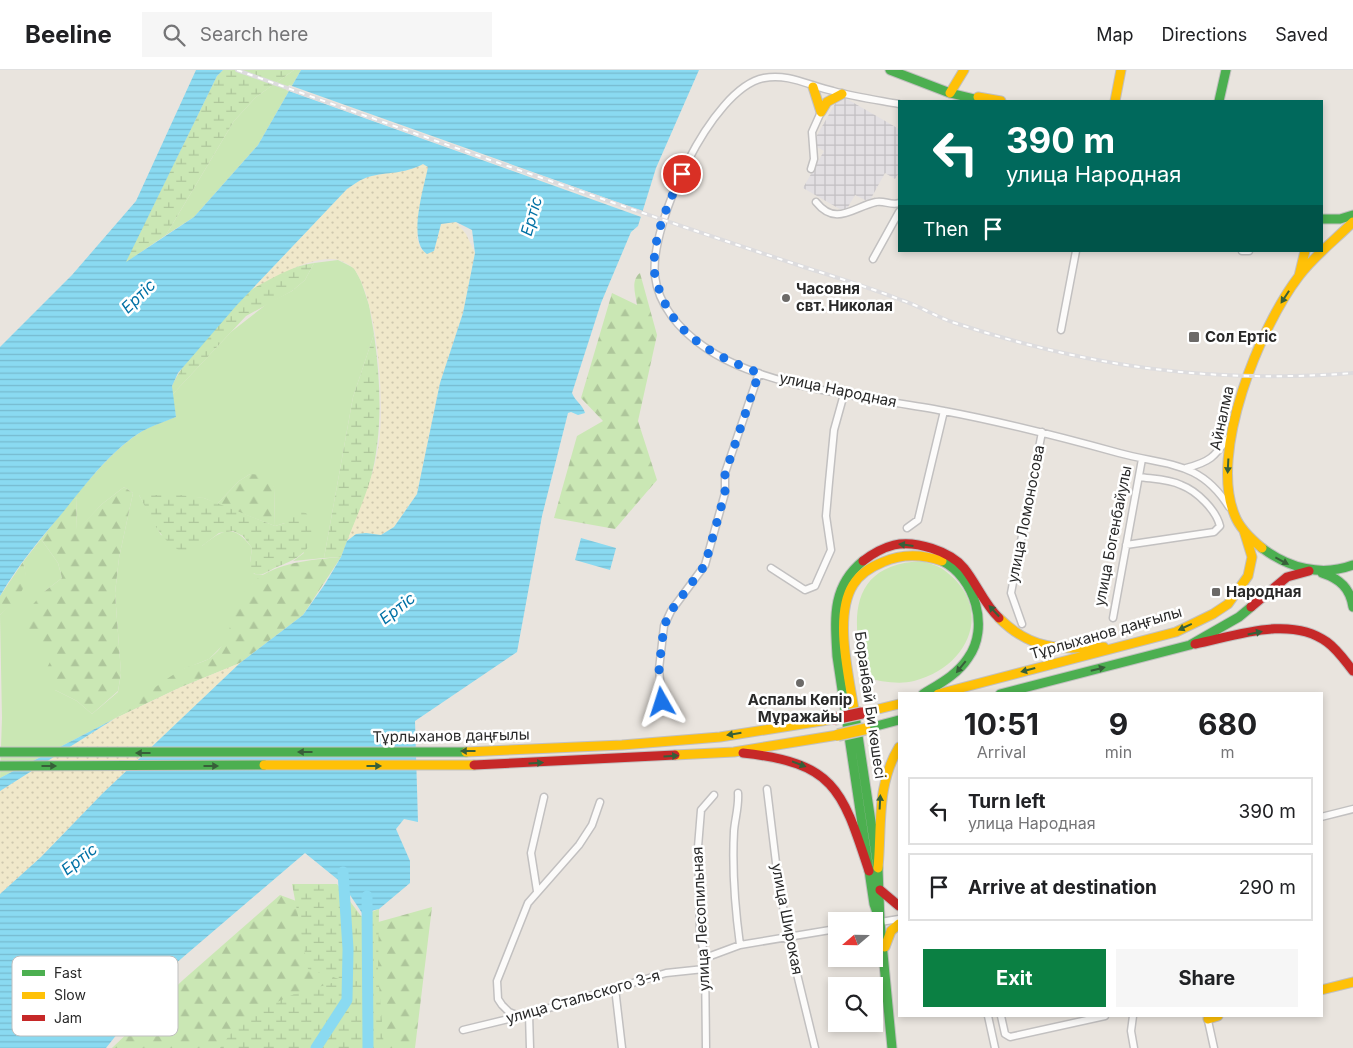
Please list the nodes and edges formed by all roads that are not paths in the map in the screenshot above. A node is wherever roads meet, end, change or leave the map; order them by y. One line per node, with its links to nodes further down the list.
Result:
1 (890, 70): 7 (main road)
2 (964, 70): 7 (main road)
3 (1121, 70): 10 (main road)
4 (1226, 70): 11 (main road)
5 (812, 86): 6 (street, улица Народная); 13 (main road); 26 (street, улица Народная)
6 (842, 94): 12 (street, улица Народная); 13 (main road)
7 (948, 97): 8 (main road); 9 (main road)
8 (974, 100)
9 (988, 100)
10 (1115, 100)
11 (1219, 100)
12 (898, 104)
13 (821, 112): 14 (street)
14 (811, 169)
15 (816, 202): 16 (street)
16 (898, 203)
17 (898, 214): 23 (street)
18 (1353, 216): 19 (main road)
19 (1323, 219)
20 (1353, 222): 24 (main road, Айналма)
21 (1076, 252): 25 (street)
22 (1306, 252): 24 (main road)
23 (873, 259)
24 (1299, 276): 29 (main road, Айналма, one-way to 29)
25 (1061, 330)
26 (759, 373): 27 (street, улица Народная); 51 (street)
27 (844, 394): 28 (street, улица Народная); 39 (street)
28 (944, 411): 30 (street, улица Народная); 35 (street)
29 (1233, 430): 32 (street); 34 (main road, Айналма, one-way to 34)
30 (1042, 432): 31 (street, улица Народная); 44 (street, улица Ломоносова)
31 (1142, 459): 32 (street, улица Народная); 33 (street, улица Богенбайулы)
32 (1186, 468): 34 (street, улица Народная)
33 (1139, 477): 37 (street, улица Богенбайулы); 37 (street)
34 (1233, 514): 36 (main road, Айналма)
35 (907, 528)
36 (1244, 531): 40 (main road, Айналма, one-way to 40); 46 (main road, Тұрлыханов даңғылы, one-way to 46)
37 (1126, 545): 43 (street, улица Богенбайулы)
38 (1353, 565): 40 (main road, Айналма)
39 (771, 568)
40 (1312, 571): 42 (main road); 45 (main road, Тұрлыханов даңғылы)
41 (962, 572): 46 (main road, one-way to 41); 49 (main road, one-way to 49); 65 (main road, Боранбай Би көшесі)
42 (1353, 607)
43 (1113, 618)
44 (1022, 624)
45 (1190, 645): 47 (main road, one-way to 47); 48 (main road, Тұрлыханов даңғылы, one-way to 45)
46 (1117, 647): 50 (main road, Тұрлыханов даңғылы, one-way to 50)
47 (1353, 671)
48 (1024, 691)
49 (926, 692)
50 (946, 692)
51 (662, 702)
52 (898, 704): 55 (main road, Тұрлыханов даңғылы, one-way to 55, bridge)
53 (898, 720): 56 (main road, Тұрлыханов даңғылы, bridge)
54 (898, 748): 65 (main road, one-way to 54)
55 (0, 752)
56 (734, 752): 57 (main road, Тұрлыханов даңғылы, one-way to 56); 65 (main road, one-way to 65)
57 (0, 766)
58 (767, 789): 75 (street, улица Широкая)
59 (738, 793): 76 (street)
60 (714, 795): 78 (street, улица Лесопильная)
61 (544, 797): 66 (street)
62 (600, 802): 66 (street)
63 (1353, 809): 64 (street)
64 (1323, 816)
65 (873, 869): 67 (main road, Боранбай Би көшесі); 69 (main road, Боранбай Би көшесі)
66 (537, 890): 84 (street)
67 (880, 890): 68 (main road); 70 (main road, Боранбай Би көшесі)
68 (898, 905)
69 (875, 912)
70 (878, 912)
71 (898, 919): 72 (street)
72 (883, 921)
73 (898, 925): 77 (main road)
74 (828, 930): 75 (street)
75 (788, 937): 76 (street); 94 (street, улица Широкая)
76 (740, 945): 78 (street)
77 (883, 957): 95 (main road, Боранбай Би көшесі)
78 (705, 958): 79 (street, улица Лесопильная)
79 (704, 968): 81 (street, улица Стальского 3-я); 93 (street, улица Лесопильная)
80 (1353, 982): 82 (main road)
81 (615, 988): 83 (street, улица Стальского 3-я); 92 (street)
82 (1323, 990)
83 (529, 1014): 84 (street, улица Стальского 3-я); 91 (street)
84 (519, 1016): 90 (street, улица Стальского 3-я)
85 (988, 1017): 96 (street)
86 (1001, 1017): 87 (street)
87 (1100, 1017)
88 (1133, 1017): 97 (street)
89 (1211, 1017): 98 (street)
90 (463, 1030)
91 (530, 1048)
92 (622, 1048)
93 (706, 1048)
94 (815, 1048)
95 (892, 1048)
96 (994, 1048)
97 (1134, 1048)
98 (1214, 1048)

